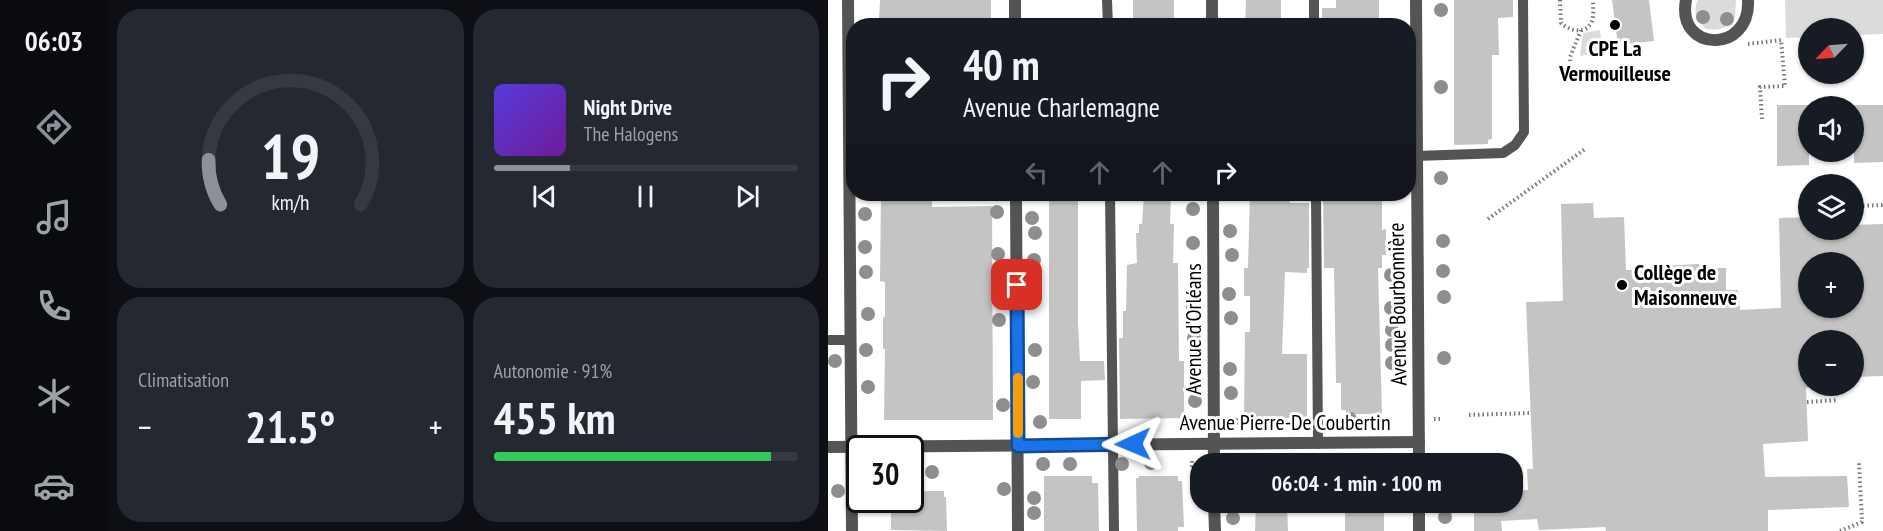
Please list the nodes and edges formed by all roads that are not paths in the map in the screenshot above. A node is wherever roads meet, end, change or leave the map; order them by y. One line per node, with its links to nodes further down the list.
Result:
1 (848, 0): 10 (street)
2 (1015, 0): 11 (street)
3 (1107, 0): 12 (lane)
4 (1212, 0): 13 (street)
5 (1314, 0): 14 (lane)
6 (1416, 0): 15 (street, Avenue Bourbonnière)
7 (1522, 0): 15 (lane)
8 (1686, 0): 9 (street)
9 (1748, 0)
10 (848, 18)
11 (1015, 18)
12 (1108, 18)
13 (1212, 18)
14 (1314, 18)
15 (1416, 156): 24 (street, Avenue Bourbonnière)
16 (850, 201): 22 (street)
17 (1016, 201): 28 (street)
18 (1110, 201): 27 (lane)
19 (1213, 201): 25 (street, Avenue d'Orléans)
20 (1316, 201): 26 (lane)
21 (828, 339): 22 (lane)
22 (851, 340): 23 (street)
23 (852, 435)
24 (1419, 442): 26 (street, Avenue Pierre-De Coubertin); 33 (street, Avenue Bourbonnière)
25 (1214, 443): 26 (street, Avenue Pierre-De Coubertin); 27 (street, Avenue Pierre-De Coubertin); 32 (street, Avenue d'Orléans)
26 (1318, 444)
27 (1113, 445): 28 (street, Avenue Pierre-De Coubertin); 39 (lane)
28 (1018, 446): 31 (street, Avenue Pierre-De Coubertin); 38 (street)
29 (828, 447): 30 (street, Avenue Pierre-De Coubertin)
30 (846, 447)
31 (924, 447)
32 (1214, 453)
33 (1419, 453)
34 (852, 513): 37 (street)
35 (1214, 513): 40 (street)
36 (1419, 513): 41 (street)
37 (852, 531)
38 (1018, 531)
39 (1114, 531)
40 (1215, 531)
41 (1419, 531)

